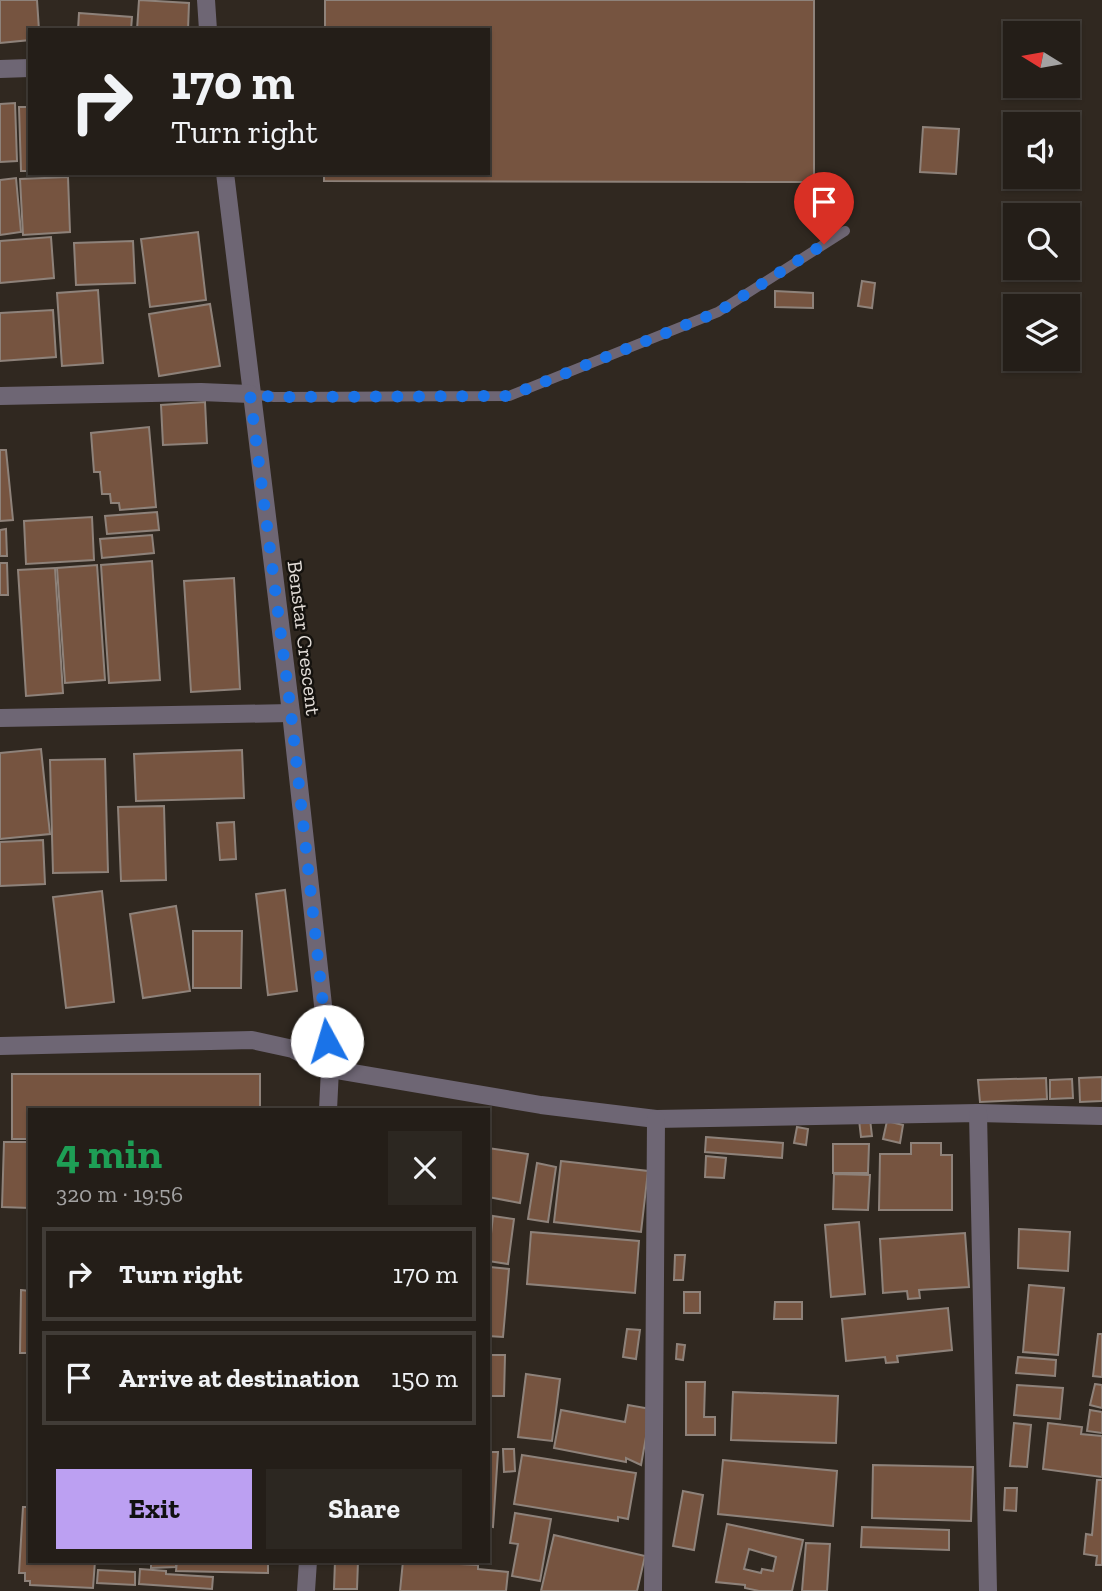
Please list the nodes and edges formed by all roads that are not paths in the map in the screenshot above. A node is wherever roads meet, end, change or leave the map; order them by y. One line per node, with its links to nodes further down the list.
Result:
1 (206, 0): 2 (street)
2 (208, 28)
3 (28, 68): 4 (street)
4 (0, 69)
5 (225, 175): 7 (street, Benstar Crescent)
6 (845, 230): 7 (lane)
7 (250, 394): 8 (street); 9 (street, Benstar Crescent)
8 (0, 396)
9 (291, 713): 10 (street); 12 (street, Benstar Crescent)
10 (0, 718)
11 (0, 1046): 12 (street)
12 (330, 1069): 13 (street, Benstar Crescent); 16 (street)
13 (328, 1108)
14 (978, 1113): 15 (street); 16 (street); 20 (street)
15 (1102, 1116)
16 (656, 1119): 19 (street)
17 (307, 1563): 18 (street)
18 (306, 1591)
19 (653, 1591)
20 (988, 1591)

